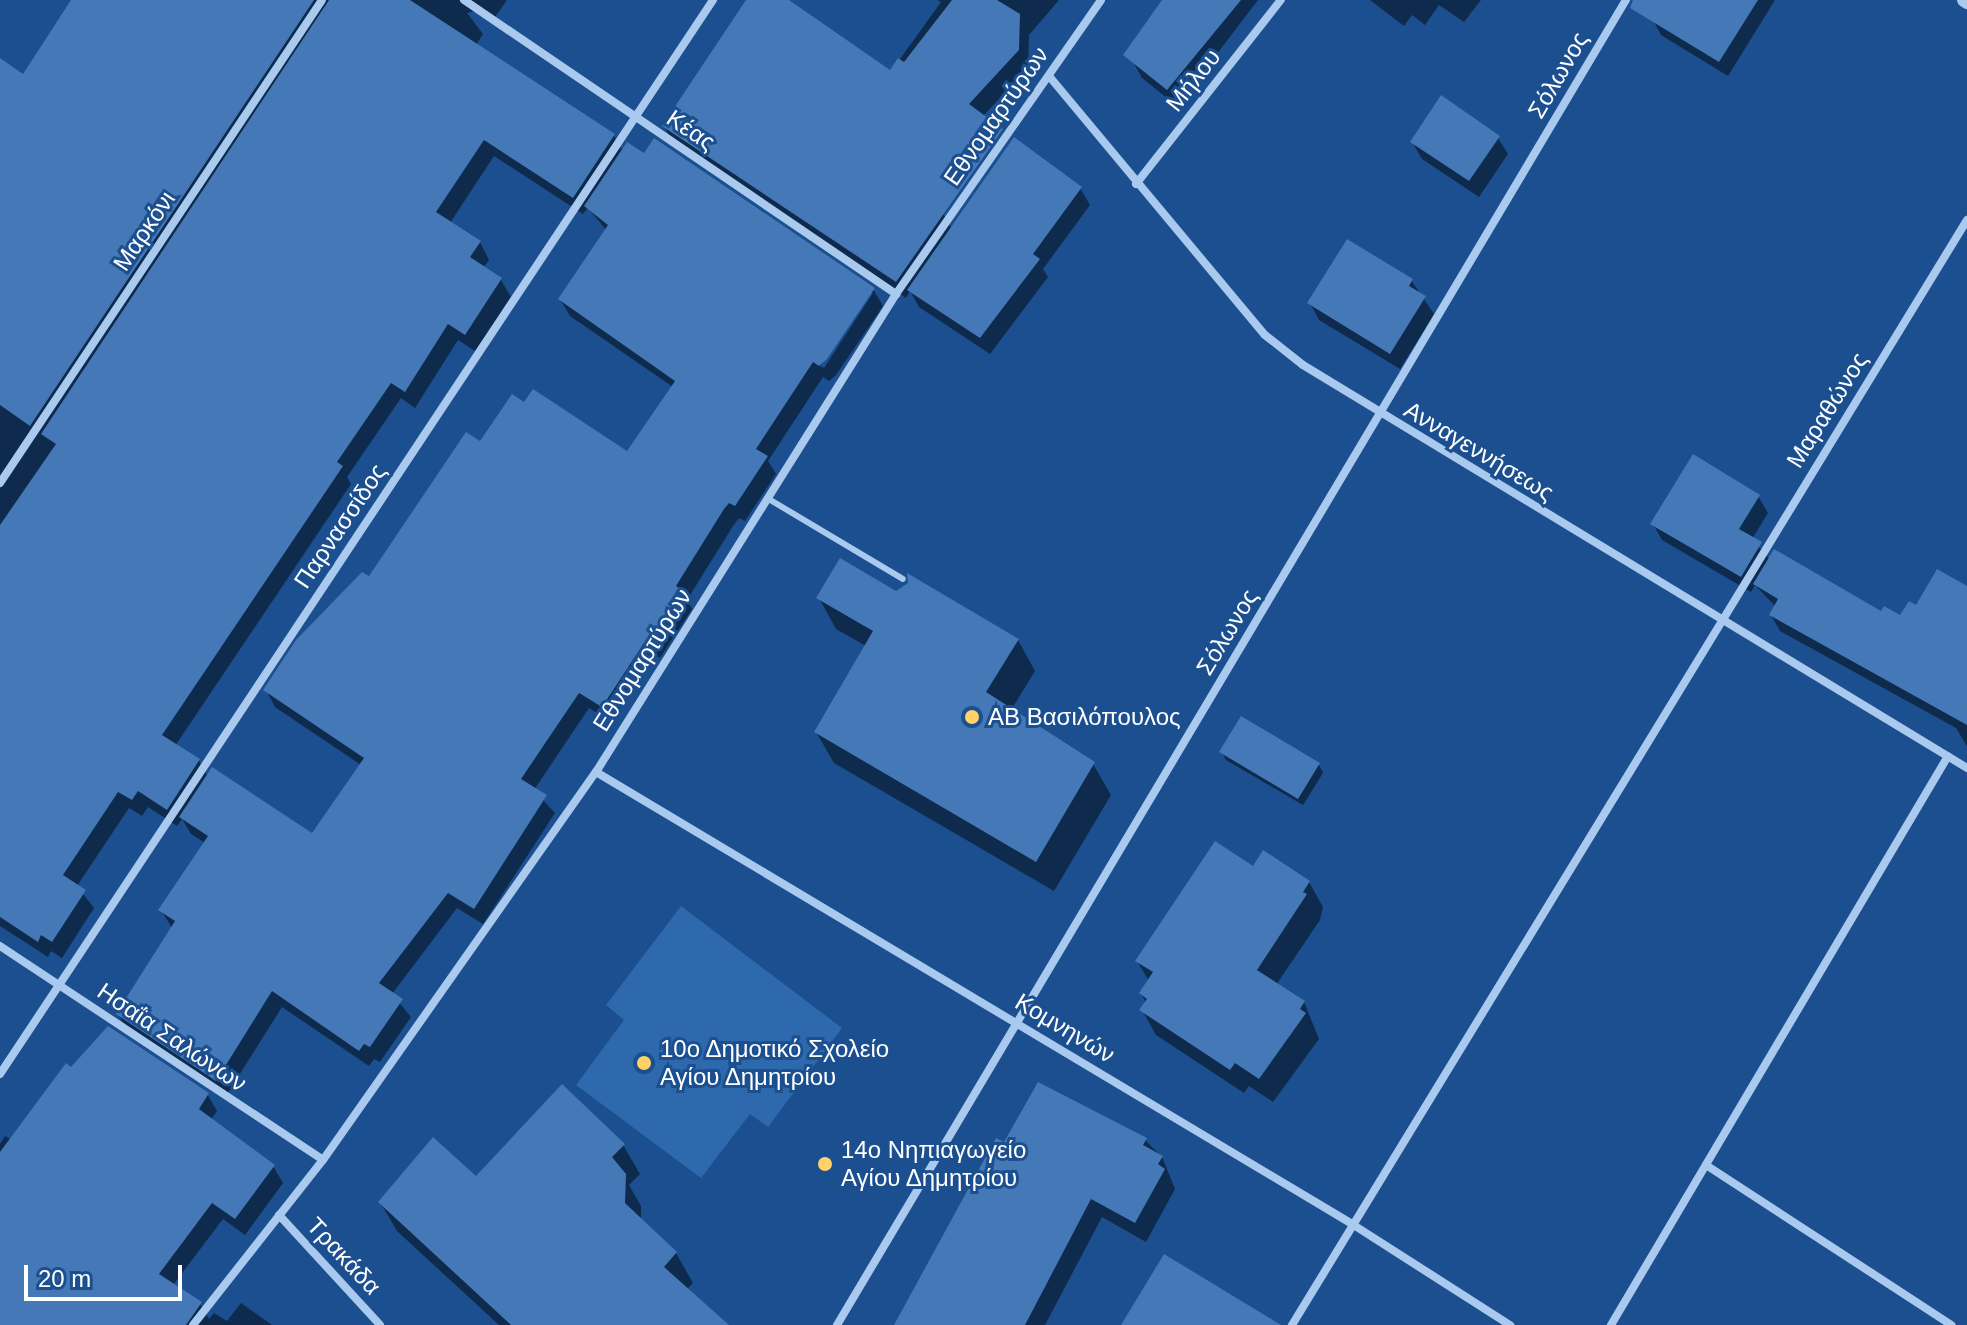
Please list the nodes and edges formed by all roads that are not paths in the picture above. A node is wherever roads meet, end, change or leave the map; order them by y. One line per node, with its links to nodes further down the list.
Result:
1 (322, 0): 13 (street, Μαρκόνι)
2 (464, 0): 8 (street, Κέας)
3 (713, 0): 8 (street, Παρνασσίδος)
4 (1101, 0): 7 (street, Εθνομαρτύρων)
5 (1281, 0): 9 (street, Μήλου)
6 (1626, 0): 12 (street, Σόλωνος)
7 (1049, 76): 9 (street, Ανναγεννήσεως); 11 (street, Εθνομαρτύρων)
8 (636, 116): 11 (street, Κέας); 21 (street, Παρνασσίδος)
9 (1136, 184): 12 (street, Ανναγεννήσεως)
10 (1967, 220): 16 (street, Μαραθώνος)
11 (896, 294): 14 (street, Εθνομαρτύρων)
12 (1382, 416): 16 (street, Ανναγεννήσεως); 22 (street, Σόλωνος)
13 (0, 483)
14 (767, 498): 15 (lane); 19 (street, Εθνομαρτύρων)
15 (903, 579)
16 (1720, 621): 17 (street, Ανναγεννήσεως); 27 (street, Μαραθώνος)
17 (1948, 756): 18 (street, Ανναγεννήσεως); 25 (street)
18 (1967, 768)
19 (596, 772): 22 (street, Κομνηνών); 24 (street, Εθνομαρτύρων)
20 (0, 946): 21 (street, Ησαΐα Σαλώνων)
21 (59, 985): 23 (street, Παρνασσίδος); 24 (street, Ησαΐα Σαλώνων)
22 (1017, 1023): 27 (street, Κομνηνών); 30 (street, Σόλωνος)
23 (0, 1074)
24 (323, 1160): 26 (street, Εθνομαρτύρων)
25 (1706, 1165): 33 (street); 34 (street)
26 (279, 1215): 28 (street, Εθνομαρτύρων); 29 (street, Τρακάδα)
27 (1352, 1224): 31 (street); 32 (street, Κομνηνών)
28 (193, 1325)
29 (380, 1325)
30 (837, 1325)
31 (1292, 1325)
32 (1510, 1325)
33 (1611, 1325)
34 (1951, 1325)

